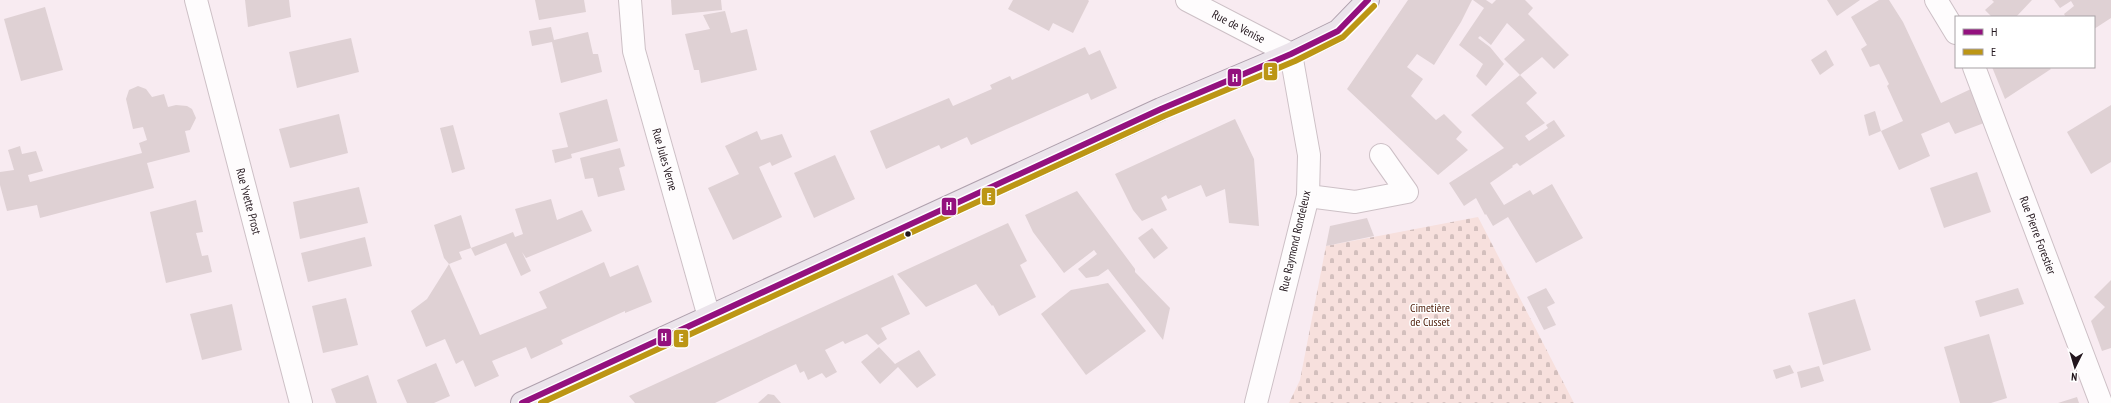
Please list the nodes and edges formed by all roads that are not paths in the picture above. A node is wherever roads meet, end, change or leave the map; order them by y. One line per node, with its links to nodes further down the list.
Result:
1 (196, 0): 12 (street, Rue Yvette Prost)
2 (630, 0): 11 (street, Rue Jules Verne)
3 (1187, 0): 7 (street, Rue de Venise)
4 (1368, 0): 7 (main road)
5 (1936, 0): 6 (street)
6 (1955, 31)
7 (1291, 54): 10 (street, Rue Raymond Rondeleux); 11 (main road)
8 (1974, 68): 15 (street, Rue Pierre Forestier)
9 (1381, 155): 10 (street)
10 (1308, 196): 14 (street, Rue Raymond Rondeleux)
11 (709, 317): 13 (main road)
12 (301, 403)
13 (522, 403)
14 (1256, 403)
15 (2101, 403)

